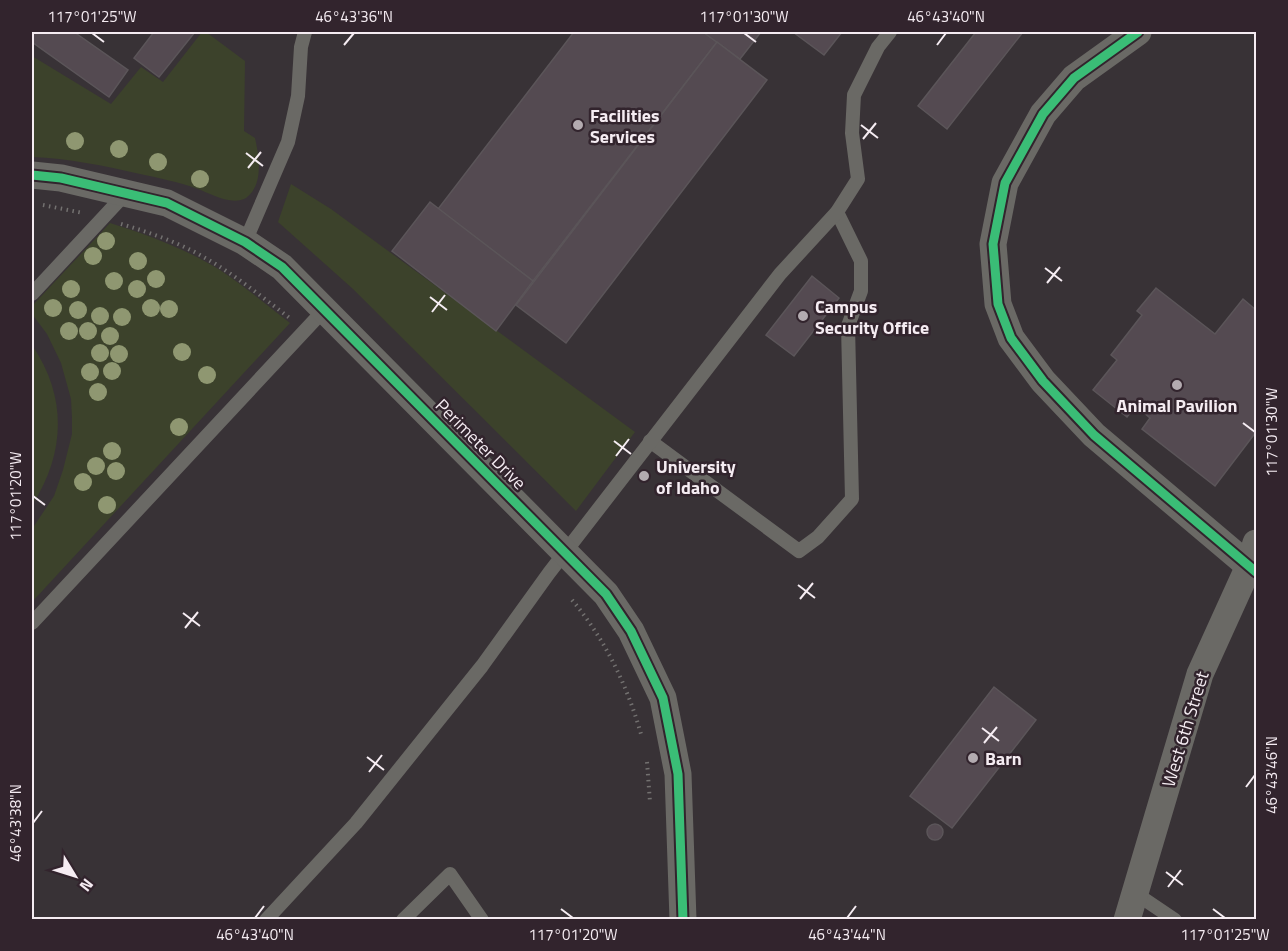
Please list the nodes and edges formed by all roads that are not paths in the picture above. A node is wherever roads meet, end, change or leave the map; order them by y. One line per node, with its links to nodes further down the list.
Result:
1 (304, 32): 7 (lane)
2 (891, 32): 6 (lane)
3 (1138, 32): 12 (street)
4 (32, 175): 5 (street, Perimeter Drive)
5 (127, 192): 7 (street, Perimeter Drive); 8 (lane)
6 (837, 212): 10 (lane); 10 (lane)
7 (245, 242): 9 (street, Perimeter Drive)
8 (32, 294)
9 (326, 309): 11 (street, Perimeter Drive); 13 (lane)
10 (650, 441): 11 (lane)
11 (565, 551): 15 (lane); 18 (street, Perimeter Drive)
12 (1254, 561): 14 (street, West 6th Street)
13 (32, 623)
14 (1135, 893): 19 (street, West 6th Street); 20 (lane)
15 (266, 920)
16 (403, 920): 17 (lane)
17 (482, 920)
18 (683, 920)
19 (1127, 920)
20 (1175, 920)

